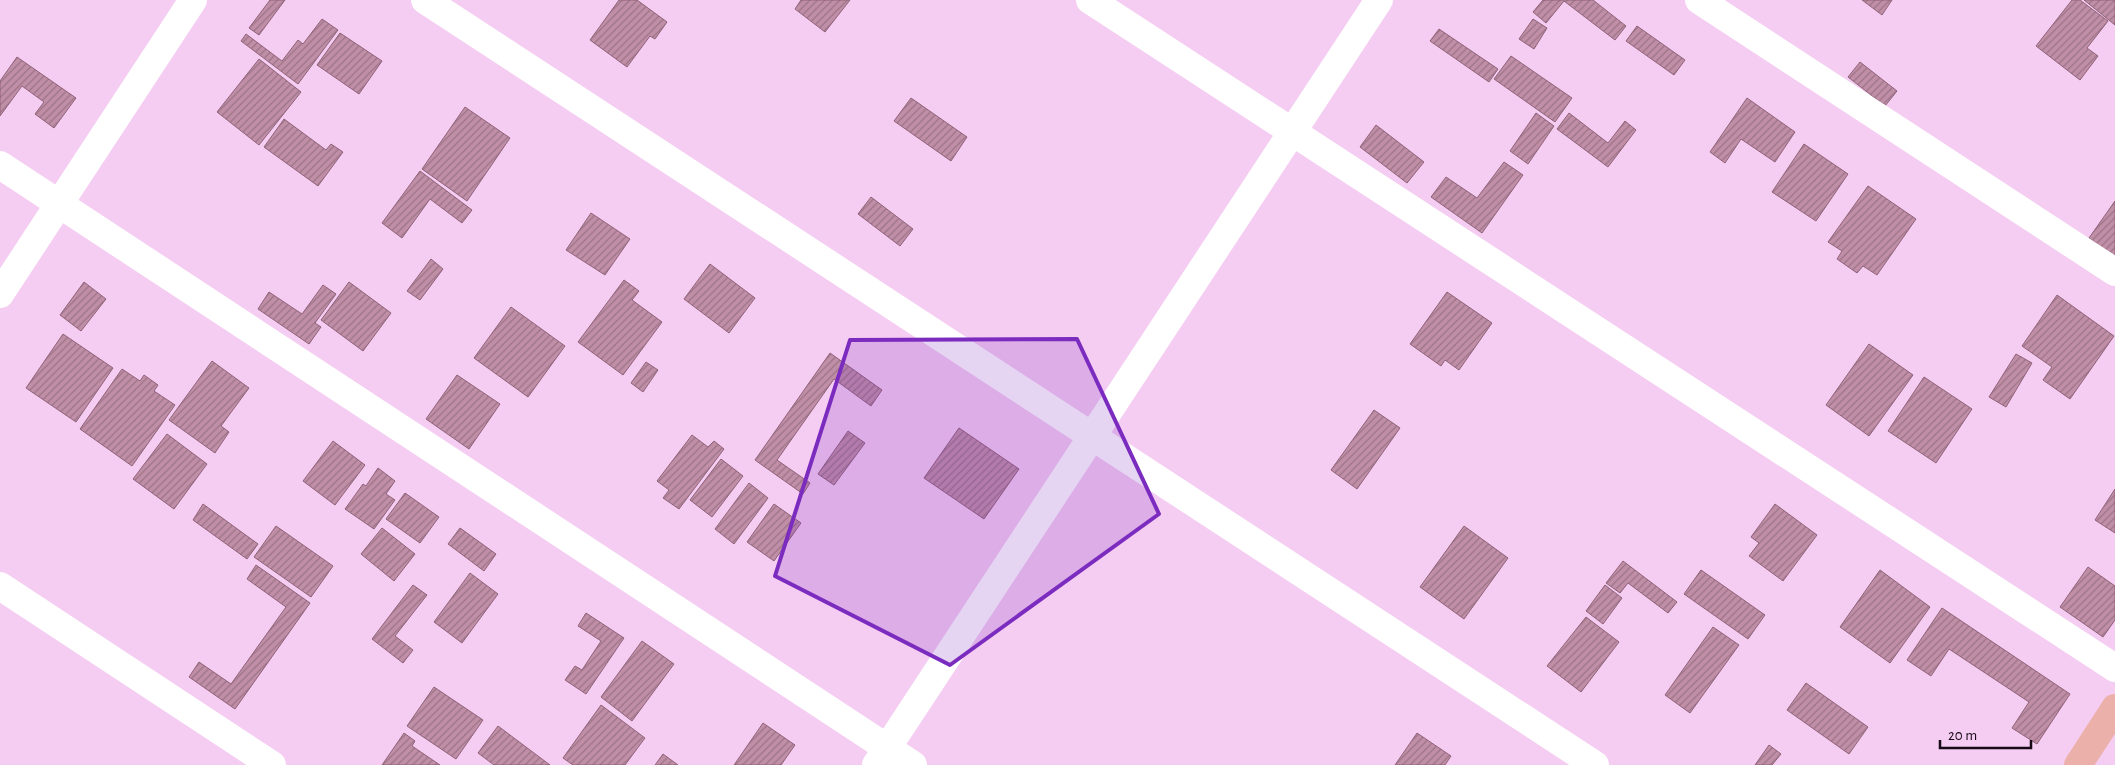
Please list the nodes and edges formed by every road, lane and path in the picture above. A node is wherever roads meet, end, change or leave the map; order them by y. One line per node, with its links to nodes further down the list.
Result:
1 (193, 0): 8 (street)
2 (425, 0): 11 (street)
3 (1090, 0): 6 (street)
4 (1379, 0): 6 (street)
5 (1699, 0): 9 (street)
6 (1292, 132): 11 (street); 13 (street)
7 (0, 165): 8 (street)
8 (59, 204): 10 (street); 15 (street)
9 (2115, 272)
10 (0, 294)
11 (1092, 436): 15 (street); 18 (street)
12 (0, 586): 16 (street)
13 (2115, 668)
14 (2115, 708): 19 (main road)
15 (882, 757): 17 (street)
16 (272, 765)
17 (913, 765)
18 (1595, 765)
19 (2078, 765)

